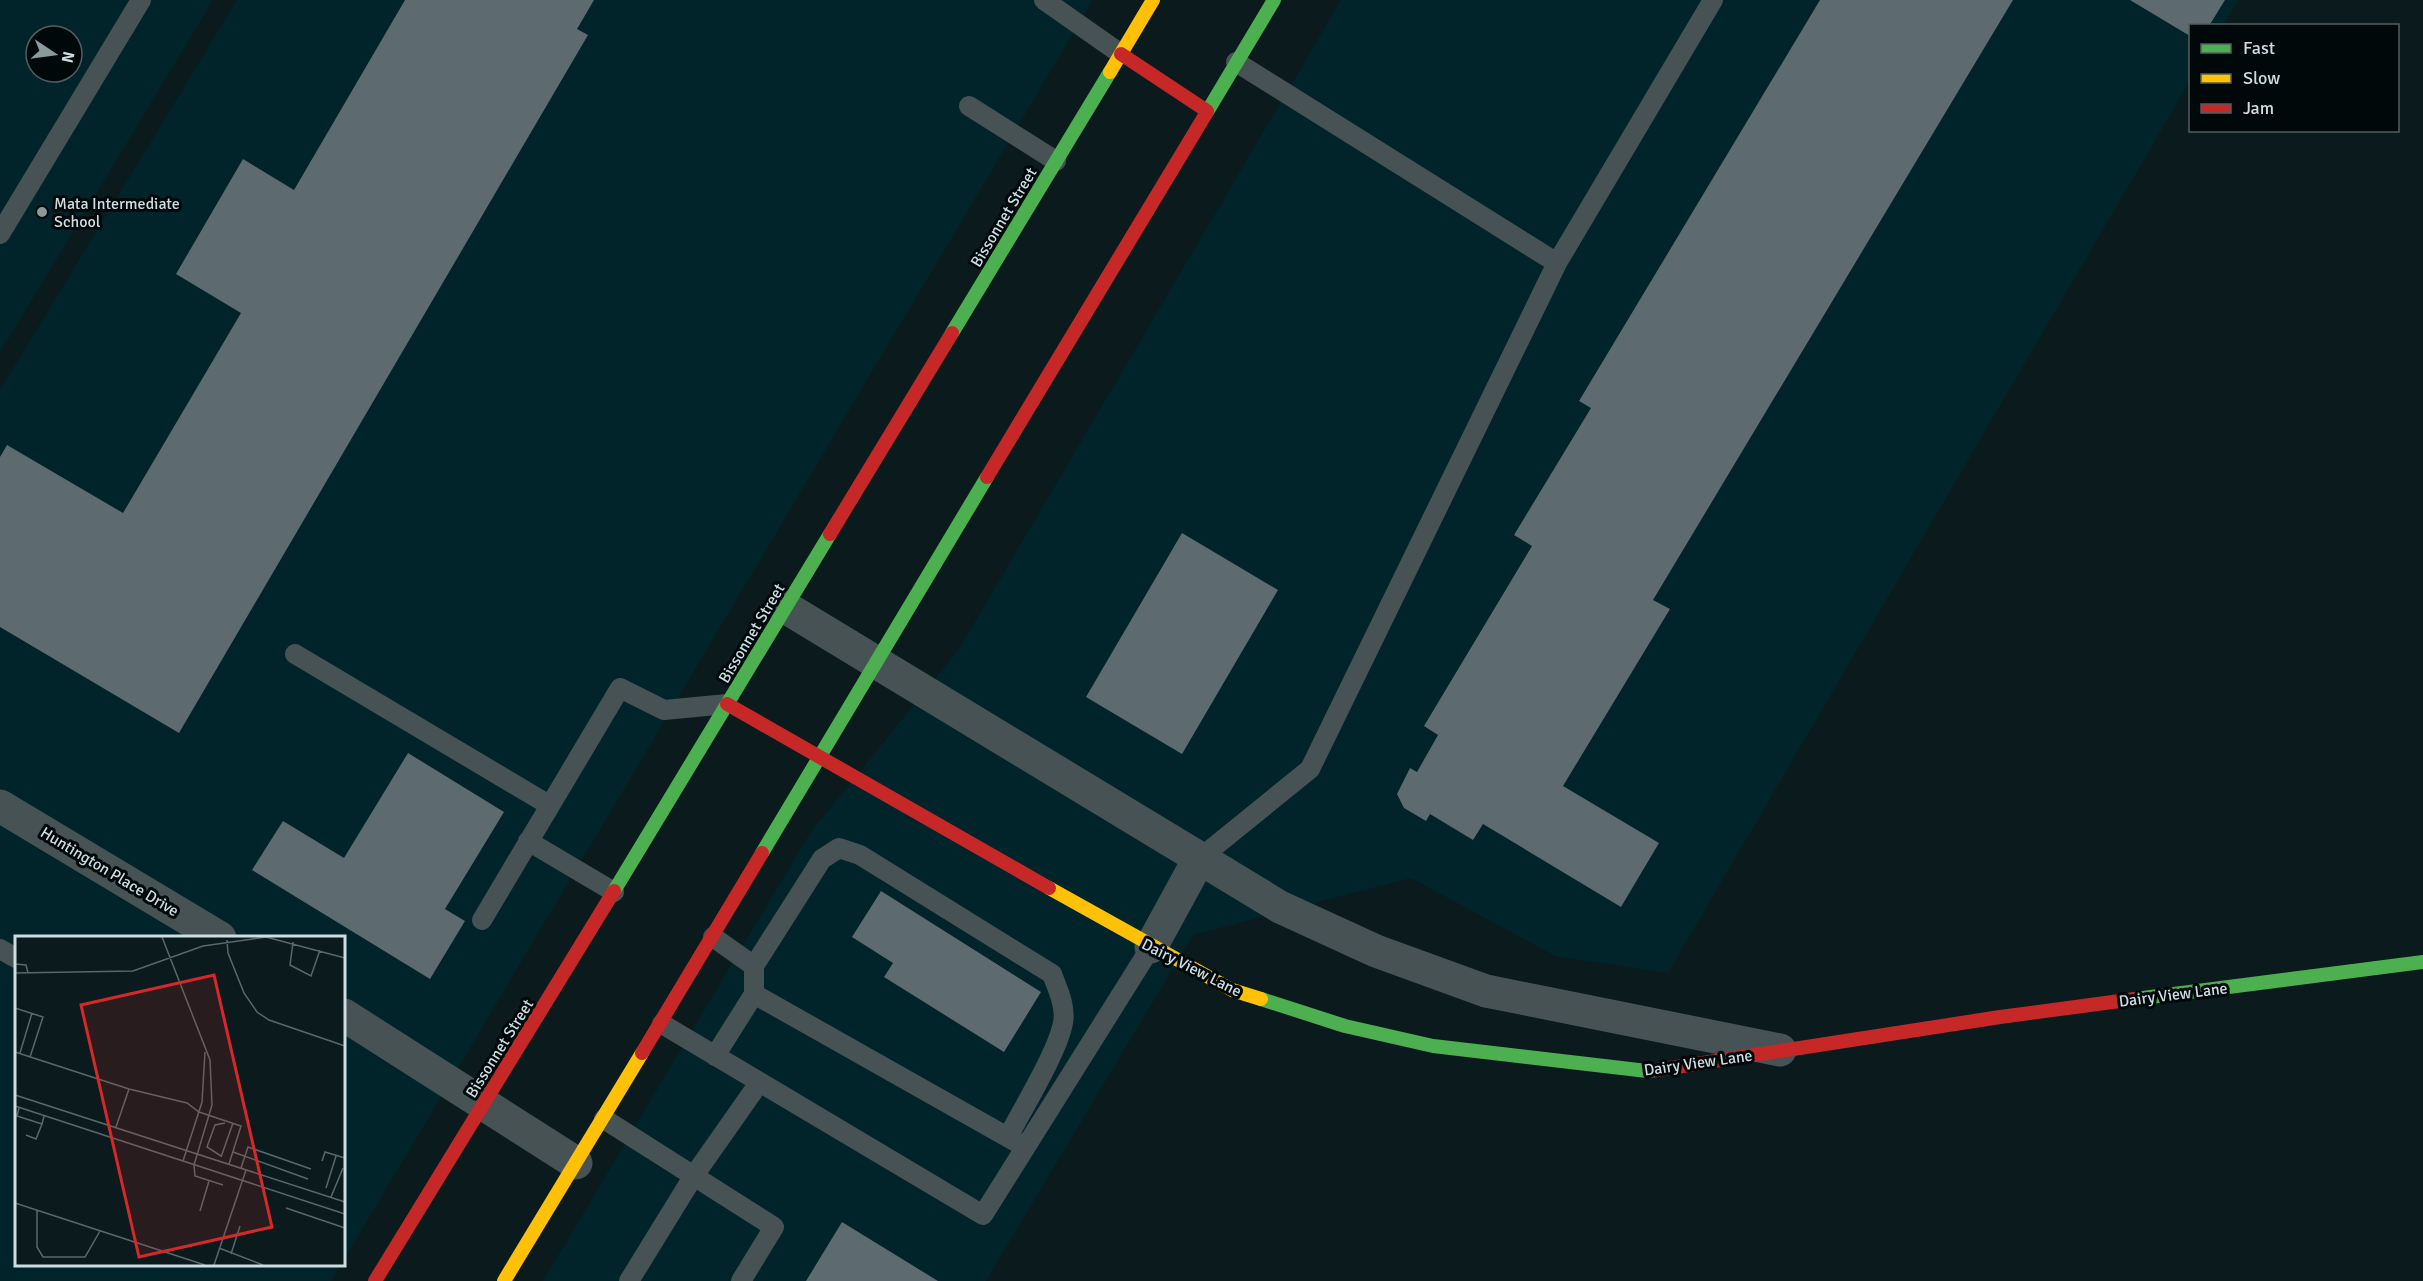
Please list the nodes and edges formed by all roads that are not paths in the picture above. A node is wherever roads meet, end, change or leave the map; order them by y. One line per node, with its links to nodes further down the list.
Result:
1 (141, 0): 11 (lane)
2 (1044, 0): 6 (lane)
3 (1153, 0): 6 (main road, Bissonnet Street)
4 (1274, 0): 7 (main road)
5 (1713, 0): 12 (lane)
6 (1120, 54): 9 (main road); 10 (main road, Bissonnet Street)
7 (1236, 62): 9 (main road); 12 (lane)
8 (969, 106): 10 (lane)
9 (1207, 111): 15 (main road)
10 (1056, 161): 13 (main road, Bissonnet Street)
11 (0, 234)
12 (1557, 263): 21 (lane)
13 (785, 607): 15 (street, Dairy View Lane); 16 (main road, Bissonnet Street)
14 (295, 654): 18 (lane)
15 (875, 661): 17 (main road); 21 (street, Dairy View Lane)
16 (727, 704): 17 (main road, Dairy View Lane); 18 (lane); 22 (main road, Bissonnet Street)
17 (820, 757): 25 (main road); 26 (main road, Dairy View Lane)
18 (549, 805): 20 (lane)
19 (0, 806): 24 (street, Huntington Place Drive)
20 (528, 841): 22 (lane); 23 (lane)
21 (1198, 859): 26 (street); 34 (street, Dairy View Lane)
22 (614, 892): 37 (main road, Bissonnet Street)
23 (482, 920)
24 (217, 936)
25 (713, 937): 30 (lane); 33 (main road)
26 (1151, 947): 34 (main road, Dairy View Lane); 40 (lane)
27 (0, 949): 28 (lane)
28 (15, 957)
29 (2423, 962): 34 (main road, Dairy View Lane)
30 (754, 966): 31 (lane); 39 (lane)
31 (754, 993): 35 (lane); 39 (lane)
32 (345, 1016): 37 (street)
33 (662, 1024): 35 (lane); 38 (main road)
34 (1782, 1050)
35 (715, 1056): 36 (lane)
36 (759, 1083): 40 (lane); 42 (lane)
37 (484, 1104): 41 (street); 43 (main road, Bissonnet Street)
38 (604, 1119): 41 (main road); 42 (lane)
39 (1008, 1137): 40 (lane)
40 (1026, 1147)
41 (576, 1162): 44 (main road)
42 (693, 1177): 45 (lane); 46 (lane)
43 (375, 1281)
44 (504, 1281)
45 (629, 1281)
46 (741, 1281)

